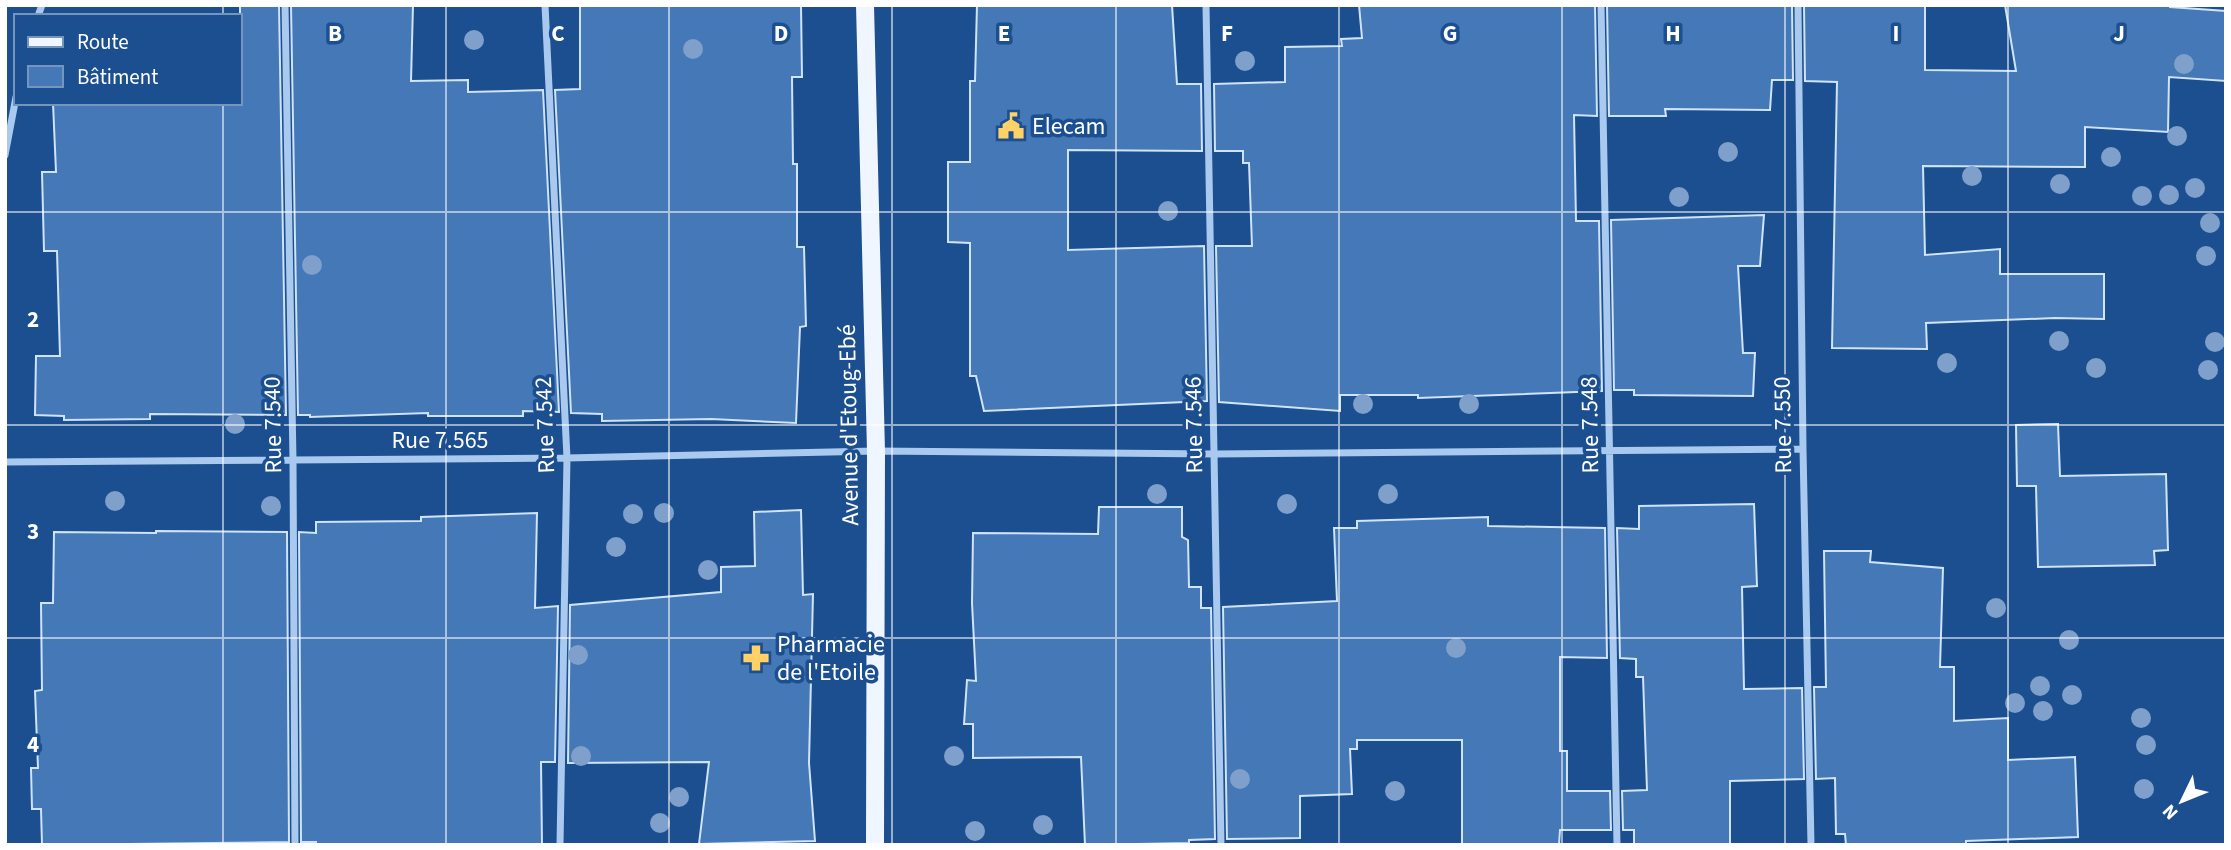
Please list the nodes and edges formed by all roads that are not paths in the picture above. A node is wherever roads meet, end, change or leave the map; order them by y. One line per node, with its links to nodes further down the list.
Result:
1 (285, 5): 14 (street, Rue 7.540)
2 (545, 5): 13 (street, Rue 7.542)
3 (865, 5): 11 (main road, Avenue d'Etoug-Ebé)
4 (1206, 5): 12 (street, Rue 7.546)
5 (1601, 5): 10 (street, Rue 7.548)
6 (1798, 5): 9 (street, Rue 7.550)
7 (14, 105): 8 (street)
8 (5, 155)
9 (1803, 449): 10 (street, Rue 7.565); 21 (street, Rue 7.550)
10 (1610, 450): 12 (street, Rue 7.565); 20 (street, Rue 7.548)
11 (876, 451): 12 (street, Rue 7.565); 13 (street, Rue 7.565); 18 (main road, Avenue d'Etoug-Ebé)
12 (1214, 454): 19 (street, Rue 7.546)
13 (567, 458): 14 (street, Rue 7.565); 17 (street, Rue 7.542)
14 (293, 460): 15 (street, Rue 7.565); 16 (street, Rue 7.540)
15 (5, 462)
16 (295, 845)
17 (560, 845)
18 (875, 845)
19 (1221, 845)
20 (1617, 845)
21 (1811, 845)

